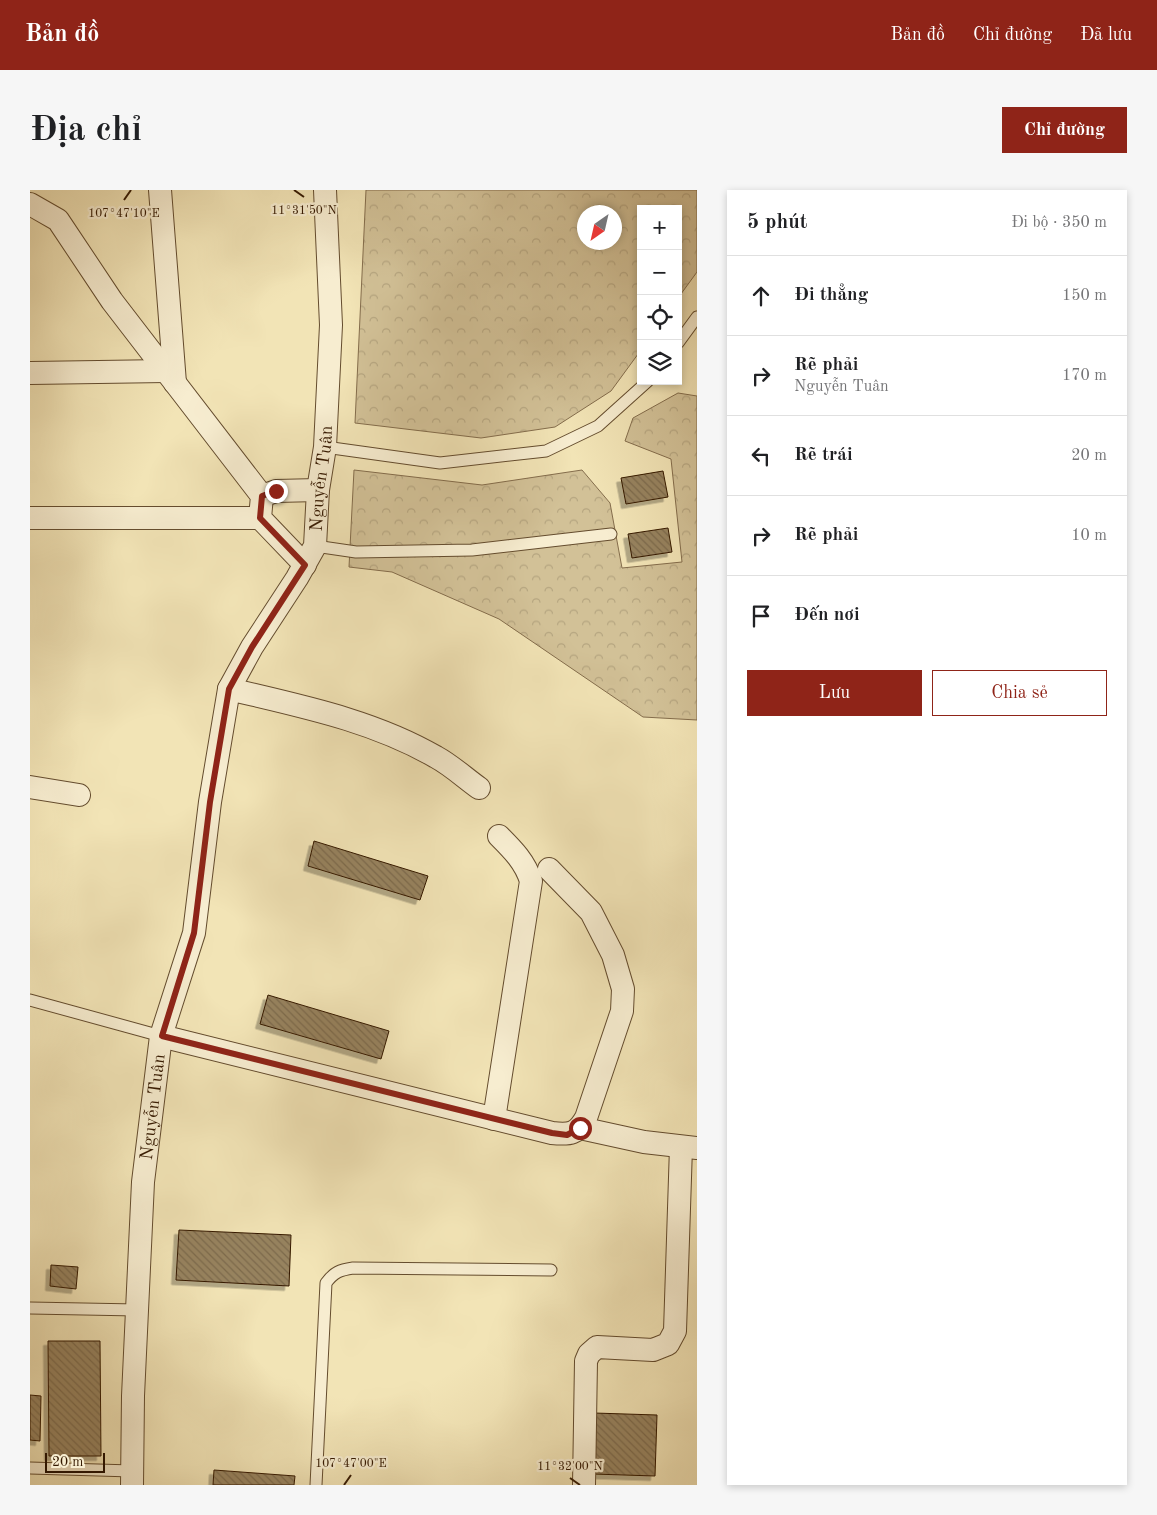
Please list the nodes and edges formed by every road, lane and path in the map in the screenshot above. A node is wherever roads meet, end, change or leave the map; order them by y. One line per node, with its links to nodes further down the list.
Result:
1 (160, 190): 7 (street)
2 (325, 190): 9 (street, Nguyễn Tuân)
3 (30, 204): 7 (street)
4 (697, 316): 5 (lane)
5 (680, 340)
6 (30, 373): 7 (street)
7 (171, 377): 11 (street)
8 (644, 385): 9 (lane)
9 (325, 447): 10 (street, Nguyễn Tuân)
10 (318, 490): 11 (street); 14 (street, Nguyễn Tuân)
11 (261, 507): 12 (street); 14 (street)
12 (30, 518)
13 (611, 534): 14 (lane)
14 (310, 555): 15 (street, Nguyễn Tuân)
15 (229, 689): 17 (street); 22 (street, Nguyễn Tuân)
16 (30, 787): 18 (street)
17 (479, 788)
18 (79, 795)
19 (500, 836): 23 (street)
20 (549, 869): 24 (street)
21 (30, 1000): 22 (lane)
22 (162, 1036): 23 (street); 28 (street, Nguyễn Tuân)
23 (494, 1119): 24 (street)
24 (580, 1128): 25 (street)
25 (689, 1148): 32 (street)
26 (551, 1270): 31 (lane)
27 (30, 1308): 28 (lane)
28 (137, 1310): 30 (street, Nguyễn Tuân)
29 (30, 1468): 30 (lane)
30 (132, 1478)
31 (316, 1485)
32 (584, 1485)

